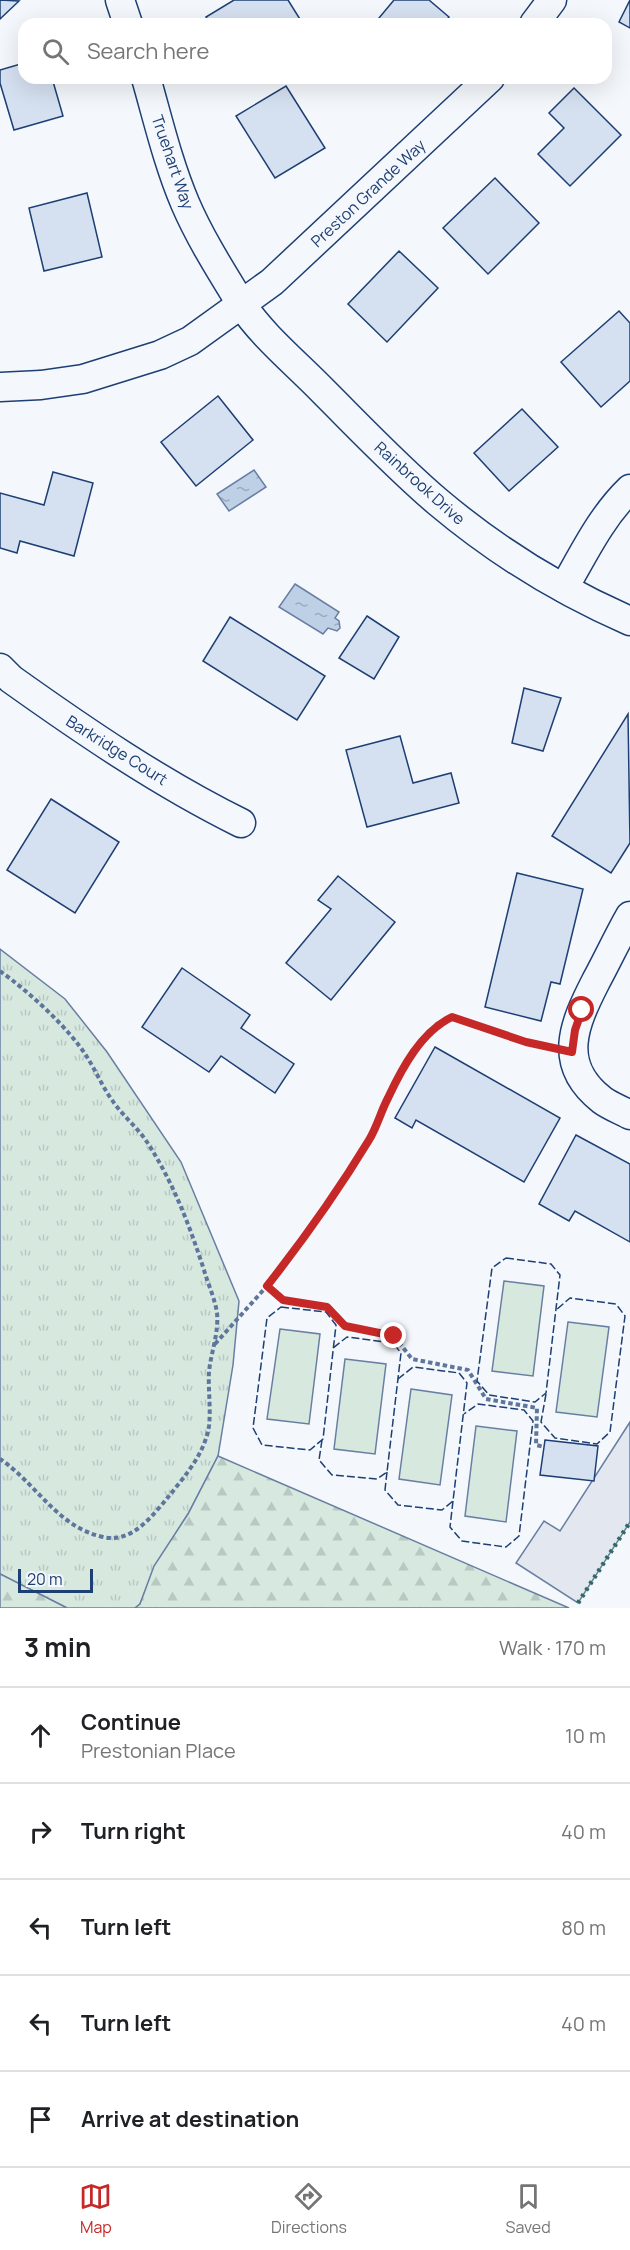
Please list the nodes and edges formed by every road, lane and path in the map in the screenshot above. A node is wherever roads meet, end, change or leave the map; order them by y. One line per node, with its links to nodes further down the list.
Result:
1 (120, 0): 3 (street)
2 (552, 0): 4 (street)
3 (126, 18)
4 (538, 18)
5 (148, 84): 7 (street, Truehart Way)
6 (484, 84): 7 (street, Preston Grande Way)
7 (242, 305): 8 (street, Preston Grande Way); 10 (street, Rainbrook Drive)
8 (0, 387)
9 (630, 489): 10 (street)
10 (564, 588): 11 (street, Rainbrook Drive)
11 (630, 621)
12 (0, 668): 13 (street, Barkridge Court)
13 (241, 823)
14 (630, 916): 16 (street)
15 (0, 972): 19 (path)
16 (572, 1052): 17 (street); 18 (path)
17 (630, 1115)
18 (267, 1286): 19 (path); 20 (path)
19 (215, 1344): 21 (path)
20 (544, 1447)
21 (0, 1459)

